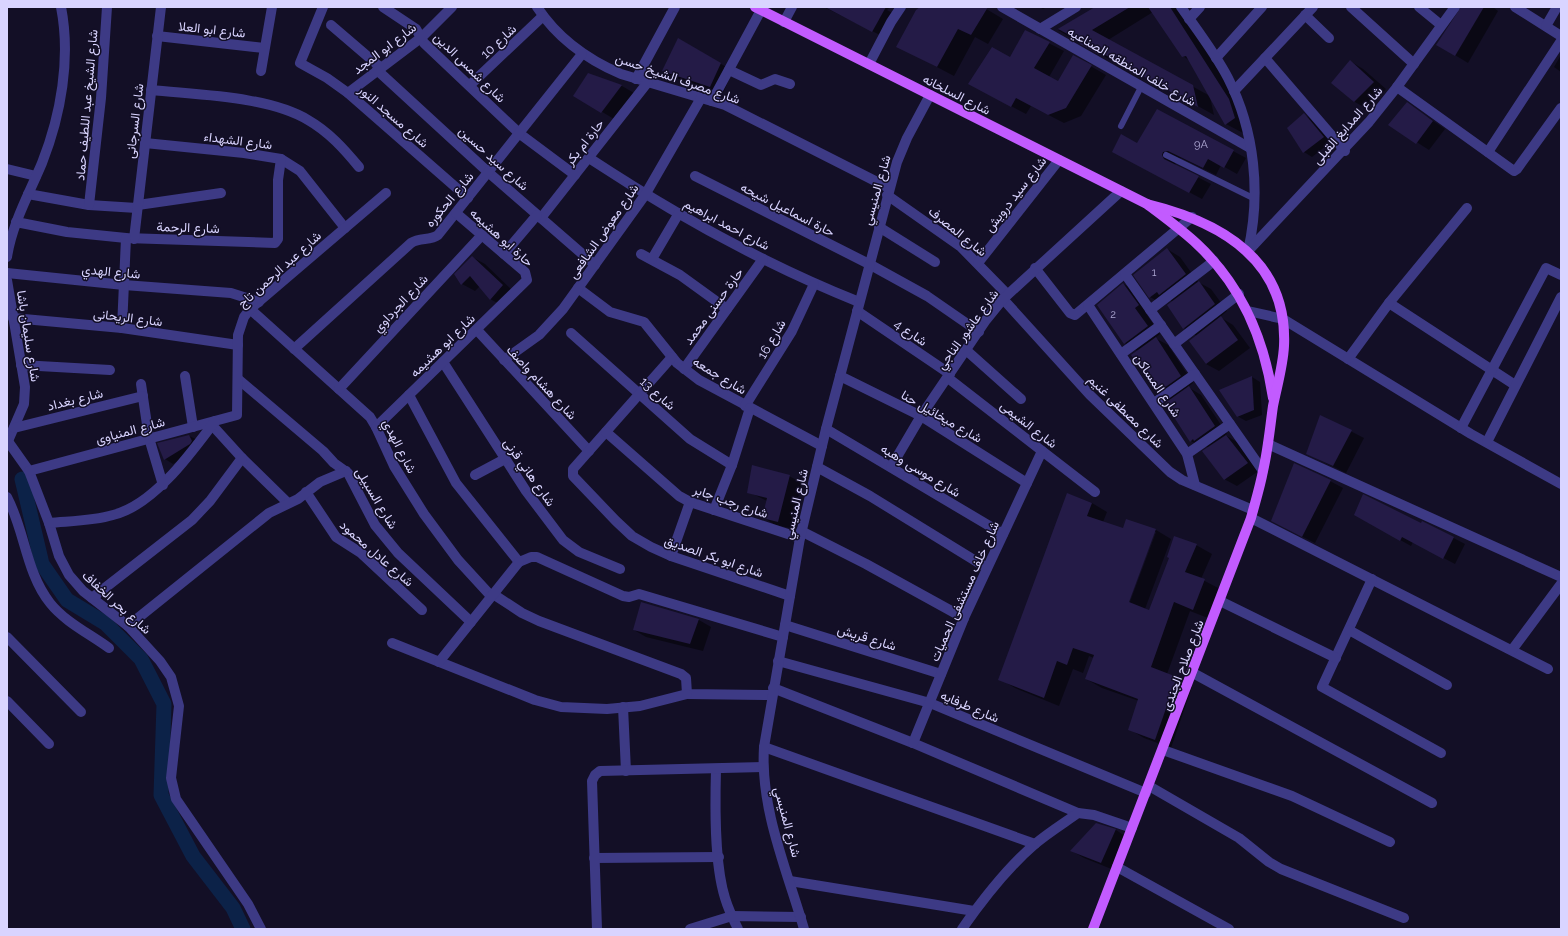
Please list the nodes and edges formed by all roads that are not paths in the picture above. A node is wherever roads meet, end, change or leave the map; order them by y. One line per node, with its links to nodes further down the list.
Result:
1 (62, 7): 73 (street)
2 (107, 7): 84 (street, شارع الشيخ عبد اللطيف حماد)
3 (161, 7): 32 (street, شارع السرجانى)
4 (272, 7): 37 (street)
5 (322, 7): 54 (street, شارع مسجد النور)
6 (383, 7): 34 (street, شارع شمس الدين)
7 (452, 7): 34 (street, شارع ابو المجد)
8 (537, 7): 25 (street, شارع مصرف الشيخ حسن)
9 (675, 7): 46 (street)
10 (792, 7): 27 (street)
11 (901, 7): 41 (street)
12 (1002, 7): 31 (street, شارع خلف المنطقه الصناعيه)
13 (1076, 7): 31 (street)
14 (1181, 7): 26 (street)
15 (1200, 7): 26 (street)
16 (1262, 7): 39 (street)
17 (1313, 7): 24 (street)
18 (1351, 7): 42 (street)
19 (1419, 7): 29 (street)
20 (1455, 7): 29 (street, شارع المدابغ القبلى)
21 (1515, 7): 30 (street)
22 (1557, 7): 30 (street)
23 (758, 9): 27 (main road, شارع السلخانه); 44 (street)
24 (1305, 15): 35 (street); 40 (street)
25 (543, 16): 38 (street, شارع مصرف الشيخ حسن); 49 (street, شارع 10)
26 (1189, 19): 39 (street)
27 (784, 22): 41 (main road, شارع السلخانه)
28 (331, 25): 43 (street, شارع سيد حسين)
29 (1441, 26): 42 (street, شارع المدابغ القبلى)
30 (1546, 26): 33 (street)
31 (1040, 29): 50 (street, شارع خلف المنطقه الصناعيه)
32 (157, 36): 37 (street, شارع ابو العلا); 52 (street, شارع السرجانى)
33 (1561, 36)
34 (422, 37): 43 (street, شارع ابو المجد); 49 (street, شارع شمس الدين)
35 (1329, 38)
36 (1561, 41): 64 (street)
37 (264, 48): 45 (street)
38 (582, 54): 46 (street, شارع مصرف الشيخ حسن); 60 (street, شارع الحكوره)
39 (1216, 58): 53 (street)
40 (1265, 58): 53 (street); 63 (street)
41 (869, 64): 55 (main road, شارع السلخانه)
42 (1414, 64): 51 (street, شارع المدابغ القبلى)
43 (378, 69): 54 (street, شارع ابو المجد); 71 (street, شارع سيد حسين)
44 (729, 70): 48 (street); 57 (street)
45 (261, 71)
46 (636, 79): 47 (street, شارع مصرف الشيخ حسن)
47 (648, 82): 56 (street, شارع مصرف الشيخ حسن); 66 (street, حارة ام بكر)
48 (790, 84)
49 (470, 85): 60 (street, شارع شمس الدين)
50 (1141, 86): 59 (lane); 62 (street, شارع خلف المنطقه الصناعيه)
51 (1397, 87): 63 (street, شارع المدابغ القبلى); 64 (street)
52 (151, 90): 61 (street, شارع السرجانى); 69 (street)
53 (1234, 92): 62 (street)
54 (348, 93): 81 (street, شارع مسجد النور)
55 (930, 95): 68 (main road, شارع السلخانه); 75 (street, شارع المنيسي)
56 (701, 98): 57 (street, شارع مصرف الشيخ حسن); 80 (street, شارع معوض الشافعى)
57 (712, 101): 75 (street, شارع مصرف الشيخ حسن)
58 (1561, 108): 64 (street)
59 (1121, 126)
60 (520, 134): 71 (street, شارع الحكوره); 72 (street, شارع شمس الدين)
61 (145, 143): 67 (street, شارع الشهداء); 85 (street, شارع السرجانى)
62 (1250, 148): 82 (street)
63 (1345, 151): 97 (street, شارع المدابغ القبلى)
64 (1488, 152)
65 (1166, 154): 82 (lane)
66 (589, 158): 72 (street, حارة ام بكر); 80 (street, شارع احمد ابراهيم)
67 (281, 159): 93 (street, شارع الشهداء); 96 (street, شارع الرحمة)
68 (1059, 160): 76 (main road, شارع السلخانه); 106 (street, شارع سيد درويش)
69 (359, 167)
70 (7, 169): 73 (street)
71 (488, 172): 81 (street, شارع الحكوره); 89 (street, شارع سيد حسين)
72 (576, 175): 89 (street, حارة ام بكر)
73 (36, 176): 79 (street)
74 (695, 176): 105 (street, حارة اسماعيل شيحه)
75 (888, 191): 92 (street, شارع المنيسي); 106 (street, شارع المصرف)
76 (1122, 191): 83 (main road, شارع السلخانه); 108 (street, شارع عاشور الناجي)
77 (221, 193): 85 (street)
78 (386, 193): 93 (street, شارع عبد الرحمن تاج)
79 (28, 194): 84 (street); 91 (street)
80 (646, 195): 88 (street, شارع احمد ابراهيم); 107 (street, شارع معوض الشافعى)
81 (468, 198): 87 (street, شارع الحكوره)
82 (1255, 199): 97 (street)
83 (1147, 204): 90 (main road, شارع صلاح الجندى); 94 (main road, شارع صلاح الجندى)
84 (89, 205): 85 (street)
85 (138, 207): 96 (street, شارع السرجانى)
86 (1467, 208): 121 (street)
87 (456, 213): 95 (street, حارة ابو هشيمه); 137 (street, شارع الحكوره)
88 (679, 214): 101 (street, شارع احمد ابراهيم); 102 (street)
89 (539, 217): 98 (street, حارة ام بكر); 107 (street, شارع سيد حسين)
90 (1192, 217): 94 (street); 97 (main road, شارع صلاح الجندى)
91 (13, 225): 96 (street, شارع الرحمة); 100 (street)
92 (879, 227): 104 (street); 105 (street, شارع المنيسي)
93 (345, 228): 120 (street, شارع عبد الرحمن تاج)
94 (1179, 229): 103 (main road, شارع صلاح الجندى); 110 (street)
95 (482, 235): 98 (street, حارة ابو هشيمه); 155 (street, شارع الجرداوي)
96 (130, 239): 115 (street, شارع السرجانى)
97 (1248, 251): 129 (main road, شارع صلاح الجندى)
98 (504, 254): 113 (street, حارة ابو هشيمه)
99 (641, 254): 102 (street)
100 (7, 257)
101 (763, 259): 114 (street, شارع احمد ابراهيم); 125 (street, حارة حسنى محمد)
102 (652, 260): 125 (street)
103 (1214, 261): 117 (main road, شارع صلاح الجندى); 126 (street)
104 (935, 262)
105 (869, 264): 123 (street, شارع المنيسي); 133 (street, حارة اسماعيل شيحه)
106 (978, 264): 118 (street, شارع المصرف)
107 (595, 265): 116 (street, شارع معوض الشافعى)
108 (1035, 268): 118 (street, شارع عاشور الناجي); 122 (street)
109 (7, 273): 115 (street, شارع الهدي)
110 (1125, 274): 122 (street); 126 (street)
111 (1561, 275): 147 (street)
112 (7, 280): 128 (street, شارع سليمان باشا)
113 (526, 283): 132 (street, شارع ابو هشيمه)
114 (814, 284): 123 (street, شارع احمد ابراهيم); 162 (street, شارع 16)
115 (124, 285): 120 (street, شارع الهدي); 131 (street, شارع السرجانى)
116 (578, 288): 140 (street, شارع جمعه); 142 (street, شارع معوض الشافعى)
117 (1239, 294): 127 (main road, شارع صلاح الجندى); 135 (street)
118 (1005, 296): 133 (street, شارع عاشور الناجي); 193 (street, شارع مصطفى غنيم)
119 (1561, 297): 154 (street)
120 (259, 302): 124 (street, شارع عبد الرحمن تاج)
121 (1389, 303): 141 (street); 147 (street)
122 (1088, 304): 139 (street, شارع المساكن)
123 (858, 307): 150 (street, شارع المنيسي); 151 (street, شارع 4)
124 (250, 309): 136 (street, شارع عبد الرحمن تاج); 137 (street, شارع الهدي)
125 (727, 309): 145 (street, حارة حسنى محمد)
126 (1150, 310): 130 (street)
127 (1248, 311): 129 (street); 161 (main road, شارع صلاح الجندى)
128 (13, 318): 131 (street, شارع الريحانى); 144 (street, شارع سليمان باشا)
129 (1283, 319): 141 (street); 161 (main road, شارع صلاح الجندى)
130 (1160, 325): 135 (street); 139 (street)
131 (122, 328): 136 (street, شارع الريحانى)
132 (476, 330): 142 (street, شارع هشام واصف); 143 (street, شارع ابو هشيمه)
133 (979, 332): 138 (street, شارع عاشور الناجي)
134 (571, 333): 156 (street, شارع 13)
135 (1174, 344): 148 (street)
136 (238, 345): 152 (street, شارع عبد الرحمن تاج)
137 (294, 348): 155 (street, شارع الهدي)
138 (966, 350): 151 (street, شارع عاشور الناجي); 159 (street)
139 (1121, 354): 160 (street, شارع المساكن)
140 (672, 357): 145 (street, شارع جمعه); 156 (street, شارع ابو بكر الصديق)
141 (1348, 358): 170 (street)
142 (504, 360): 178 (street, شارع هشام واصف)
143 (443, 362): 157 (street, شارع ابو هشيمه); 182 (street, شارع هاني قرنى)
144 (21, 365): 146 (street); 169 (street, شارع سليمان باشا)
145 (684, 369): 162 (street, شارع جمعه)
146 (110, 370)
147 (1491, 370): 154 (street); 170 (street)
148 (1195, 374): 160 (street); 166 (street)
149 (185, 376): 167 (street)
150 (840, 376): 164 (street, شارع ميخائيل حنا); 171 (street, شارع المنيسي)
151 (949, 376): 164 (street, شارع عاشور الناجي); 179 (street, شارع الشيمى)
152 (238, 379): 163 (street, شارع عبد الرحمن تاج); 187 (street, شارع السبيلى)
153 (141, 384): 158 (street)
154 (1514, 386): 175 (street)
155 (339, 389): 168 (street, شارع الهدي)
156 (639, 394): 172 (street, شارع ابو بكر الصديق); 183 (street, شارع 13)
157 (409, 395): 168 (street, شارع ابو هشيمه); 205 (street)
158 (143, 396): 169 (street, شارع بغداد); 173 (street)
159 (1021, 399)
160 (1154, 403): 180 (street, شارع المساكن)
161 (1274, 405): 176 (main road, شارع صلاح الجندى)
162 (748, 407): 177 (street, شارع جمعه); 183 (street, شارع 16)
163 (238, 413): 165 (street, شارع المنياوى)
164 (922, 416): 185 (street, شارع عاشور الناجي); 190 (street, شارع ميخائيل حنا)
165 (213, 423): 167 (street, شارع المنياوى); 181 (street); 192 (street)
166 (1230, 424): 180 (street); 188 (street)
167 (193, 426): 173 (street, شارع المنياوى)
168 (376, 427): 211 (street, شارع الهدي)
169 (14, 428): 174 (street, شارع سليمان باشا)
170 (1461, 428): 175 (street)
171 (826, 429): 177 (street, شارع المنيسي); 185 (street, شارع موسى وهبه)
172 (606, 432): 178 (street, شارع ابو بكر الصديق); 197 (street, شارع رجب جابر)
173 (149, 438): 186 (street, شارع المنياوى); 192 (street)
174 (7, 441): 186 (street, شارع بحر الخفاف)
175 (1487, 442): 191 (street)
176 (1268, 444): 188 (main road, شارع صلاح الجندى); 208 (street)
177 (822, 446): 184 (street, شارع المنيسي)
178 (589, 451): 204 (street, شارع ابو بكر الصديق)
179 (1042, 451): 190 (street, شارع خلف مستشفى الحميات); 195 (street, شارع الشيمى)
180 (1187, 454): 193 (street, شارع المساكن)
181 (242, 458): 198 (street); 213 (street)
182 (505, 459): 189 (street); 207 (street, شارع هاني قرنى)
183 (732, 465): 199 (street, شارع 16)
184 (817, 467): 203 (street, شارع المنيسي); 206 (street)
185 (891, 467): 202 (street, شارع موسى وهبه)
186 (29, 471): 201 (street, شارع بحر الخفاف)
187 (346, 471): 194 (street); 217 (street, شارع السبيلى)
188 (1263, 471): 200 (main road, شارع صلاح الجندى)
189 (475, 475)
190 (1027, 483): 202 (street, شارع خلف مستشفى الحميات)
191 (1561, 484)
192 (162, 485): 201 (street)
193 (1195, 485): 200 (street, شارع مصطفى غنيم)
194 (306, 492): 198 (street); 215 (street, شارع عادل محمود)
195 (1095, 492)
196 (7, 498): 224 (street)
197 (690, 502): 199 (street, شارع رجب جابر); 204 (street)
198 (288, 504): 219 (street)
199 (714, 510): 203 (street, شارع رجب جابر)
200 (1252, 514): 209 (street, شارع مصطفى غنيم); 214 (main road, شارع صلاح الجندى)
201 (49, 523): 213 (street, شارع بحر الخفاف)
202 (1003, 534): 206 (street, شارع خلف مستشفى الحميات)
203 (801, 535): 212 (street, شارع المنيسي); 216 (street, شارع رجب جابر)
204 (671, 556): 212 (street, شارع ابو بكر الصديق)
205 (519, 562): 211 (street); 222 (street)
206 (987, 568): 216 (street, شارع خلف مستشفى الحميات)
207 (620, 569)
208 (1561, 577)
209 (1372, 579): 220 (street); 225 (street, شارع مصطفى غنيم)
210 (1561, 584): 225 (street)
211 (492, 595): 217 (street); 234 (street, شارع الهدي)
212 (790, 596): 218 (street, شارع المنيسي)
213 (92, 598): 219 (street, شارع بحر الخفاف)
214 (1220, 601): 226 (street); 231 (main road, شارع صلاح الجندى)
215 (422, 610)
216 (964, 618): 230 (street, شارع خلف مستشفى الحميات)
217 (471, 622): 228 (street)
218 (784, 625): 222 (street, شارع المنيسي); 230 (street, شارع قريش)
219 (128, 626): 261 (street, شارع بحر الخفاف)
220 (1349, 630): 226 (street); 232 (street)
221 (7, 637): 238 (street)
222 (782, 637): 227 (street, شارع المنيسي)
223 (392, 642): 228 (street)
224 (109, 648)
225 (1512, 650): 229 (street, شارع مصطفى غنيم)
226 (1336, 658): 243 (street)
227 (778, 661): 233 (street, شارع المنيسي); 236 (street, شارع طرفايه)
228 (439, 662): 237 (street)
229 (1548, 669)
230 (941, 674): 236 (street, شارع خلف مستشفى الحميات)
231 (1193, 674): 242 (main road, شارع صلاح الجندى); 248 (street)
232 (1447, 685)
233 (773, 691): 234 (street); 239 (street); 241 (street, شارع المنيسي)
234 (687, 694): 237 (street)
235 (7, 701): 240 (street)
236 (930, 703): 239 (street, شارع خلف مستشفى الحميات); 247 (street, شارع طرفايه)
237 (623, 707): 246 (street)
238 (81, 712)
239 (913, 743): 249 (street)
240 (49, 744)
241 (764, 747): 244 (street, شارع المنيسي); 252 (street)
242 (1163, 750): 247 (main road, شارع صلاح الجندى); 251 (street)
243 (1441, 753)
244 (763, 767): 245 (street); 256 (street, شارع المنيسي)
245 (716, 768): 246 (street); 253 (street)
246 (626, 771): 254 (street)
247 (1147, 789): 250 (main road, شارع صلاح الجندى); 260 (street, شارع طرفايه)
248 (1432, 803)
249 (1078, 813): 250 (street); 252 (street)
250 (1132, 828): 255 (main road, شارع صلاح الجندى)
251 (1390, 842)
252 (1035, 844): 257 (street)
253 (719, 857): 254 (street); 258 (street)
254 (594, 858): 262 (street)
255 (1117, 867): 267 (main road, شارع صلاح الجندى); 268 (street)
256 (790, 881): 257 (street); 259 (street, شارع المنيسي)
257 (974, 911): 266 (street)
258 (732, 916): 259 (street); 263 (street); 264 (street)
259 (801, 917): 265 (street, شارع المنيسي)
260 (1404, 918)
261 (261, 929)
262 (597, 929)
263 (690, 929)
264 (738, 929)
265 (804, 929)
266 (962, 929)
267 (1093, 929)
268 (1229, 929)

